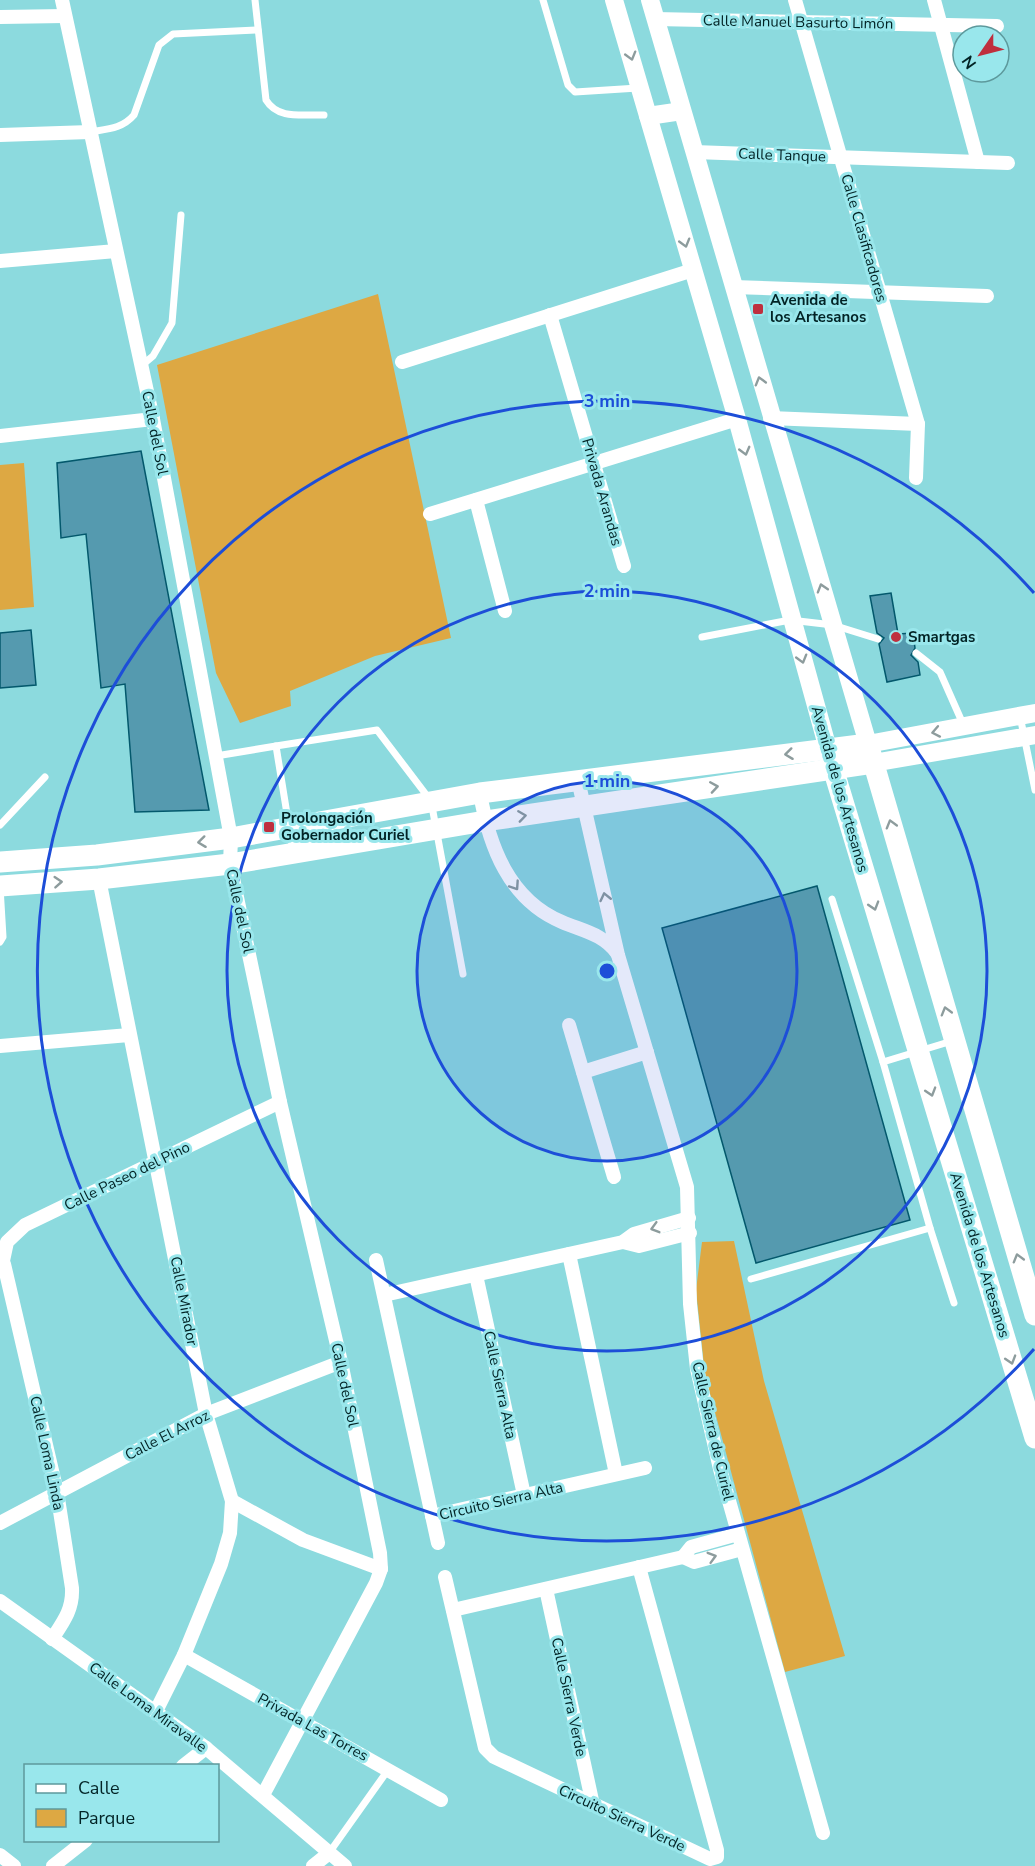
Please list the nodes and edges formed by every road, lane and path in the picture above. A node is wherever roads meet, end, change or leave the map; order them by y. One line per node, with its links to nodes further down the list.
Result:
1 (62, 0): 8 (street, Calle del Sol)
2 (255, 0): 14 (lane)
3 (543, 0): 15 (lane)
4 (614, 0): 15 (street, Avenida de los Artesanos, one-way to 15)
5 (650, 0): 10 (street)
6 (795, 0): 11 (street, Calle Clasificadores)
7 (934, 0): 12 (street)
8 (65, 16): 9 (street); 19 (street, Calle del Sol)
9 (0, 17)
10 (655, 19): 11 (street, Calle Manuel Basurto Limón); 16 (street)
11 (801, 22): 12 (street, Calle Manuel Basurto Limón); 22 (street, Calle Clasificadores)
12 (941, 24): 13 (street, Calle Manuel Basurto Limón); 23 (street)
13 (951, 24)
14 (258, 30): 17 (lane); 19 (lane)
15 (640, 88): 18 (street, Avenida de los Artesanos)
16 (682, 111): 18 (street); 21 (street)
17 (324, 115)
18 (648, 116): 28 (street, Avenida de los Artesanos, one-way to 28)
19 (90, 132): 20 (street); 26 (street, Calle del Sol)
20 (0, 135)
21 (694, 152): 22 (street, Calle Tanque); 29 (street)
22 (841, 157): 23 (street, Calle Tanque); 30 (street, Calle Clasificadores)
23 (978, 162): 24 (street, Calle Tanque)
24 (1008, 163)
25 (181, 215): 36 (lane)
26 (116, 251): 27 (street); 36 (street, Calle del Sol)
27 (0, 261)
28 (693, 270): 32 (street); 34 (street, Avenida de los Artesanos)
29 (733, 286): 30 (street); 33 (street)
30 (879, 292): 31 (street); 40 (street, Calle Clasificadores)
31 (987, 296)
32 (550, 315): 35 (street); 42 (street, Privada Arandas)
33 (743, 323): 34 (street); 37 (street, one-way to 33)
34 (711, 332): 39 (street, Avenida de los Artesanos)
35 (402, 362)
36 (141, 366): 38 (street, Calle del Sol)
37 (770, 418): 40 (street); 49 (street, one-way to 37)
38 (153, 419): 41 (street); 59 (street, Calle del Sol)
39 (737, 419): 42 (street); 48 (street, Avenida de los Artesanos, one-way to 48)
40 (918, 424): 43 (street, Calle Clasificadores)
41 (0, 436)
42 (594, 464): 44 (street); 46 (street, Privada Arandas)
43 (916, 478)
44 (476, 500): 45 (street); 47 (street)
45 (430, 514)
46 (624, 566)
47 (505, 611)
48 (790, 620): 49 (lane); 50 (lane); 60 (street, Avenida de los Artesanos, one-way to 60)
49 (833, 625): 51 (lane); 58 (street)
50 (702, 637)
51 (878, 639)
52 (916, 653): 54 (lane)
53 (1028, 714): 54 (street); 55 (lane)
54 (964, 726): 57 (lane); 58 (street, one-way to 58)
55 (1030, 736): 57 (street); 63 (lane)
56 (276, 746): 59 (lane); 65 (lane); 69 (lane)
57 (969, 747): 58 (street)
58 (871, 754): 60 (main road); 83 (main road, one-way to 58)
59 (216, 756): 71 (street, Calle del Sol)
60 (830, 759): 62 (main road, one-way to 62); 66 (main road, one-way to 60); 85 (main road, Avenida de los Artesanos, one-way to 85)
61 (45, 777): 68 (lane)
62 (578, 780): 64 (main road); 66 (street, Calle Sierra de Curiel)
63 (1035, 790)
64 (480, 793): 65 (main road); 67 (street)
65 (431, 801): 69 (main road); 70 (lane)
66 (584, 807): 67 (main road, one-way to 66); 79 (street, Calle Sierra de Curiel, one-way to 66)
67 (485, 821): 70 (main road); 79 (street, one-way to 79)
68 (0, 825)
69 (289, 827): 71 (main road); 72 (lane)
70 (436, 829): 72 (main road); 80 (lane)
71 (231, 838): 73 (main road, one-way to 73); 74 (street, Calle del Sol)
72 (294, 853): 74 (main road)
73 (0, 862)
74 (230, 864): 75 (main road); 89 (street, Calle del Sol)
75 (99, 879): 76 (main road, one-way to 75); 82 (street, Calle Mirador)
76 (0, 885): 78 (lane)
77 (832, 899): 87 (lane)
78 (0, 942)
79 (618, 955): 86 (street, Calle Sierra de Curiel)
80 (463, 974)
81 (568, 1025): 88 (street)
82 (129, 1035): 84 (street); 90 (street, Calle Mirador)
83 (954, 1040): 85 (lane); 103 (main road, one-way to 83)
84 (0, 1046)
85 (918, 1051): 87 (lane); 106 (main road, Avenida de los Artesanos, one-way to 106)
86 (647, 1052): 88 (street); 92 (street, Calle Sierra de Curiel)
87 (883, 1062): 93 (lane)
88 (583, 1072): 91 (street)
89 (280, 1102): 90 (street, Calle Paseo del Pino); 104 (street, Calle del Sol)
90 (157, 1161): 98 (street, Calle Paseo del Pino); 105 (street, Calle Mirador)
91 (614, 1177)
92 (689, 1218): 94 (street, Calle Sierra de Curiel); 95 (street, one-way to 95)
93 (930, 1228): 100 (lane); 102 (lane)
94 (690, 1233): 95 (street); 114 (street, Calle Sierra de Curiel)
95 (623, 1242): 96 (street)
96 (569, 1254): 99 (street); 108 (street)
97 (376, 1260): 101 (street, Circuito Sierra Alta)
98 (2, 1268): 109 (street, Calle Loma Linda)
99 (476, 1275): 101 (street); 110 (street, Calle Sierra Alta)
100 (751, 1279)
101 (384, 1295): 112 (street, Circuito Sierra Alta)
102 (954, 1303)
103 (1035, 1314)
104 (341, 1362): 105 (street, Calle El Arroz); 119 (street, Calle del Sol)
105 (206, 1414): 109 (street, Calle El Arroz); 111 (street, Calle Mirador)
106 (1035, 1438)
107 (645, 1468): 108 (street, Circuito Sierra Alta)
108 (616, 1474): 110 (street, Circuito Sierra Alta)
109 (57, 1492): 113 (street, Calle El Arroz); 124 (street, Calle Loma Linda)
110 (524, 1495): 112 (street, Circuito Sierra Alta)
111 (232, 1501): 119 (street); 125 (street, Calle Mirador)
112 (432, 1516): 115 (street)
113 (0, 1523)
114 (738, 1534): 116 (street, Calle Sierra de Curiel); 117 (street)
115 (438, 1544)
116 (742, 1549): 117 (street, one-way to 116); 134 (street, Calle Sierra de Curiel)
117 (683, 1557): 118 (street)
118 (639, 1567): 121 (street); 133 (street, Circuito Sierra Verde)
119 (381, 1569): 127 (street)
120 (445, 1577): 123 (street, Circuito Sierra Verde)
121 (546, 1589): 123 (street); 133 (street, Calle Sierra Verde)
122 (3, 1607): 124 (street, Calle Loma Miravalle)
123 (453, 1610): 133 (street, Circuito Sierra Verde)
124 (52, 1639): 126 (street, Calle Loma Miravalle)
125 (184, 1655): 126 (street, Calle Mirador); 127 (street, Privada Las Torres)
126 (156, 1711): 128 (street, Calle Loma Miravalle)
127 (304, 1723): 130 (street, Privada Las Torres); 131 (street)
128 (206, 1748): 129 (street); 131 (street, Calle Loma Miravalle)
129 (186, 1764)
130 (388, 1770): 132 (street, Privada Las Torres); 136 (lane)
131 (263, 1795): 136 (street, Calle Loma Miravalle)
132 (441, 1800)
133 (593, 1805)
134 (823, 1833)
135 (83, 1842): 139 (street)
136 (328, 1854): 140 (street); 141 (street, Calle Loma Miravalle)
137 (0, 1855): 138 (street)
138 (14, 1866)
139 (52, 1866)
140 (313, 1866)
141 (345, 1866)

